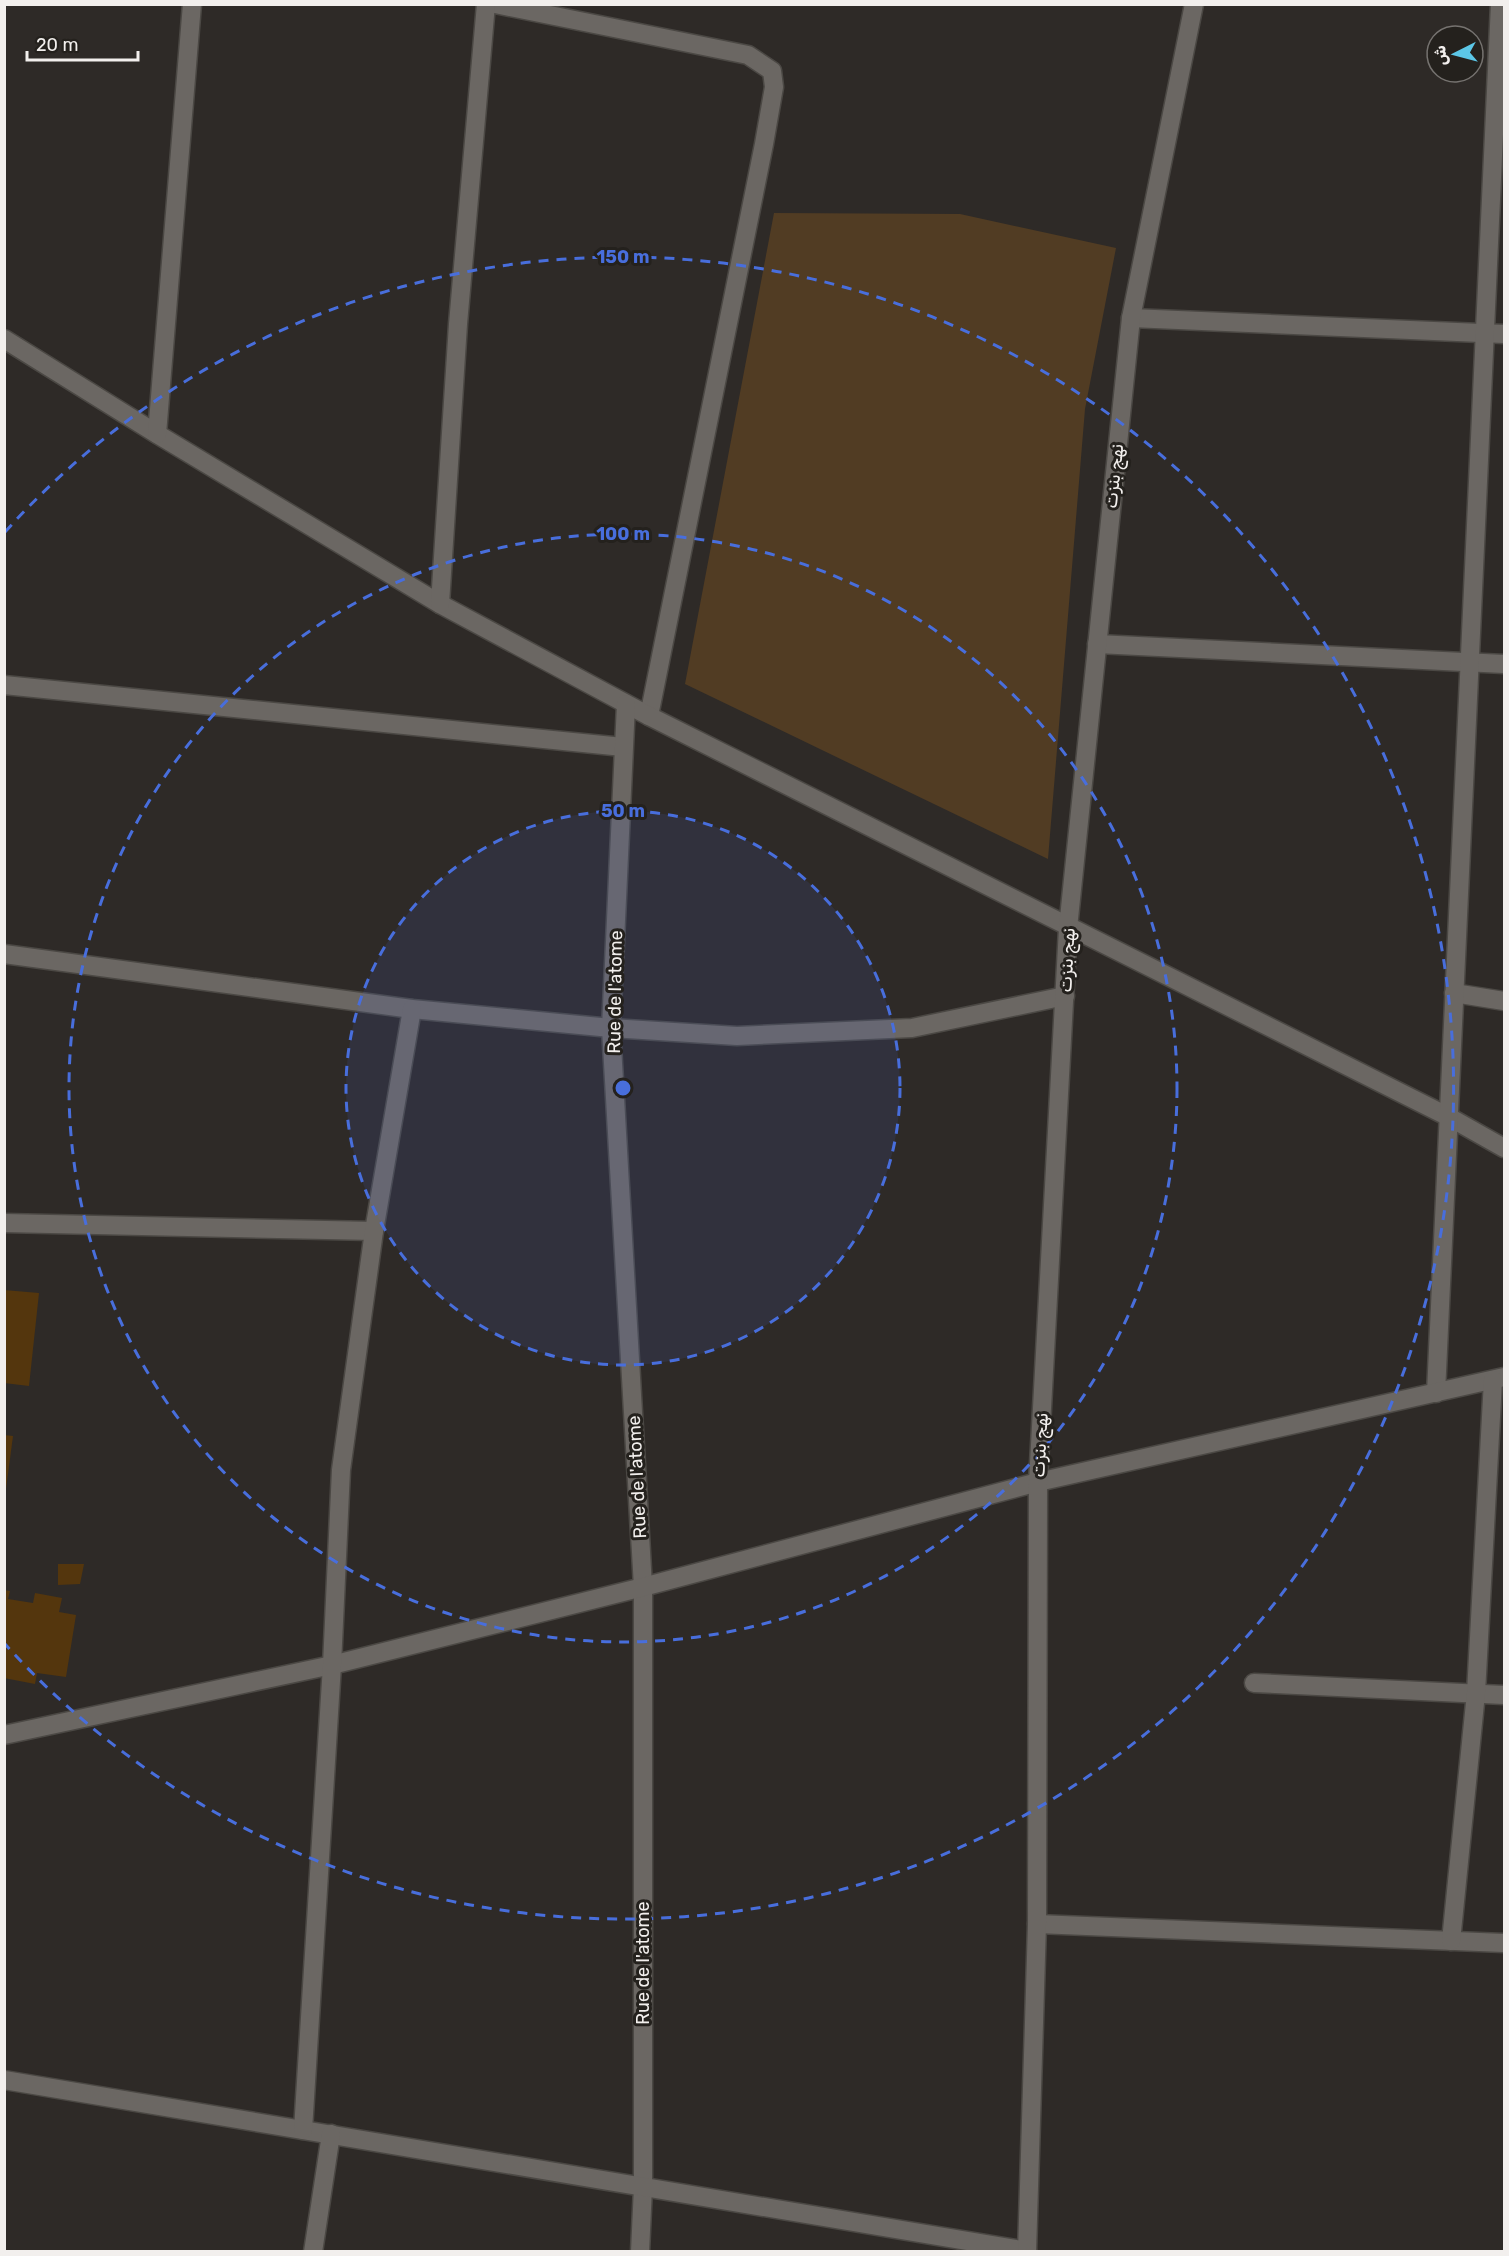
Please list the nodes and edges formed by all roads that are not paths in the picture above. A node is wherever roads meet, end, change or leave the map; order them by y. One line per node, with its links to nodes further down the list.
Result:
1 (192, 4): 11 (street)
2 (486, 4): 12 (street)
3 (495, 4): 18 (street)
4 (1194, 4): 7 (street, نهج بنزت)
5 (1500, 4): 6 (street)
6 (1500, 110): 8 (street)
7 (1131, 318): 8 (street); 13 (street, نهج بنزت)
8 (1485, 334): 9 (street); 14 (street)
9 (1504, 334)
10 (5, 342): 11 (street)
11 (156, 434): 12 (street)
12 (440, 604): 17 (street)
13 (1097, 644): 14 (street); 20 (street, نهج بنزت)
14 (1470, 662): 15 (street); 22 (street)
15 (1504, 664)
16 (4, 685): 19 (street)
17 (626, 704): 18 (street); 19 (street, Rue de l'atome)
18 (649, 716): 20 (street)
19 (623, 747): 26 (street, Rue de l'atome)
20 (1068, 928): 23 (street, نهج بنزت); 27 (street)
21 (4, 954): 25 (street)
22 (1454, 993): 24 (street); 27 (street)
23 (1065, 996): 26 (street); 33 (street, نهج بنزت)
24 (1504, 1001)
25 (412, 1009): 26 (street); 30 (street)
26 (611, 1028): 34 (street, Rue de l'atome)
27 (1449, 1118): 28 (street); 32 (street)
28 (1504, 1148)
29 (4, 1223): 30 (street)
30 (374, 1231): 35 (street)
31 (1498, 1379): 32 (street); 37 (street)
32 (1436, 1393): 33 (street)
33 (1038, 1482): 34 (street); 40 (street, نهج بنزت)
34 (643, 1587): 35 (street); 46 (street, Rue de l'atome)
35 (332, 1665): 39 (street); 44 (street)
36 (1254, 1683): 37 (street)
37 (1476, 1693): 38 (street); 41 (street)
38 (1504, 1695)
39 (4, 1735)
40 (1037, 1924): 41 (street); 47 (street, نهج بنزت)
41 (1451, 1941): 42 (street)
42 (1504, 1943)
43 (4, 2080): 44 (street)
44 (303, 2130): 45 (street)
45 (331, 2134): 46 (street); 48 (street)
46 (643, 2187): 47 (street); 49 (street, Rue de l'atome)
47 (1027, 2251)
48 (313, 2252)
49 (640, 2252)

